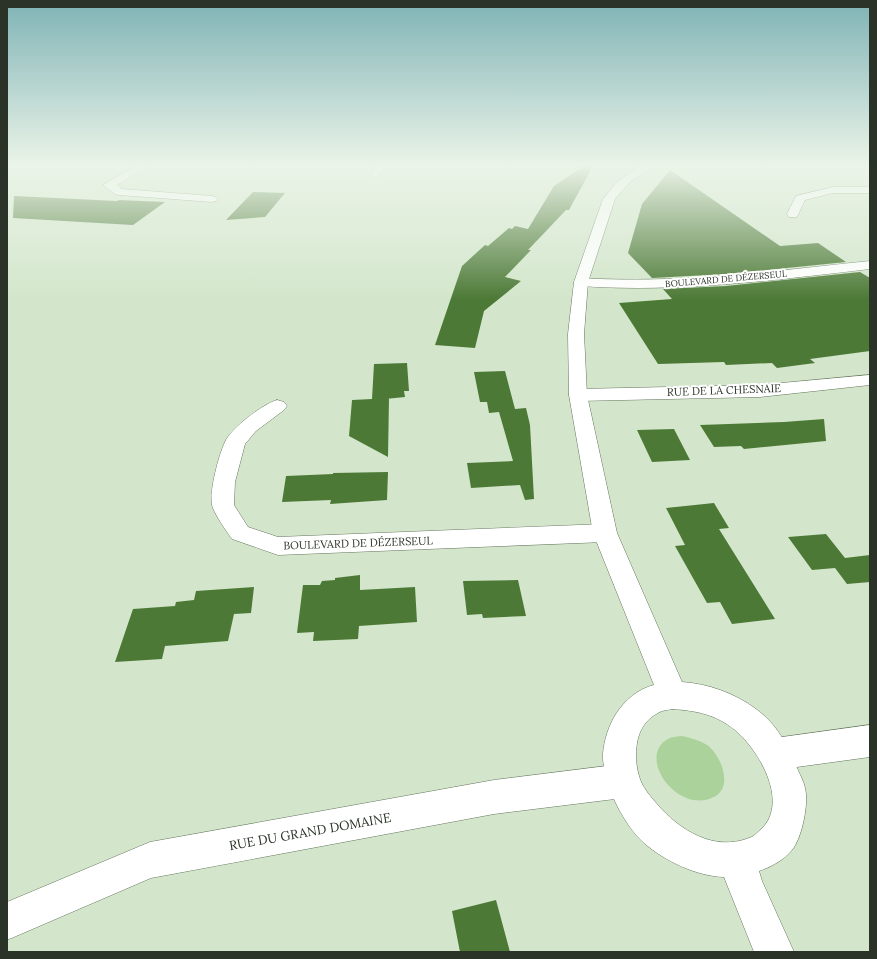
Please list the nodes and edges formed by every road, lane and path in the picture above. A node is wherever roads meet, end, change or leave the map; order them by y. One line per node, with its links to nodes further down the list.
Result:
1 (605, 211): 5 (street)
2 (794, 211): 3 (street)
3 (793, 214)
4 (870, 265): 5 (street, BOULEVARD DE DÉZERSEUL)
5 (581, 282): 7 (street)
6 (870, 380): 7 (street, RUE DE LA CHESNAIE)
7 (578, 395): 9 (street)
8 (277, 406): 9 (street, BOULEVARD DE DÉZERSEUL)
9 (605, 533): 10 (street)
10 (673, 694): 12 (street); 13 (street)
11 (870, 741): 12 (street)
12 (775, 754): 14 (street)
13 (623, 781): 14 (street); 15 (street, RUE DU GRAND DOMAINE)
14 (738, 860): 16 (street)
15 (7, 921)
16 (774, 952)

